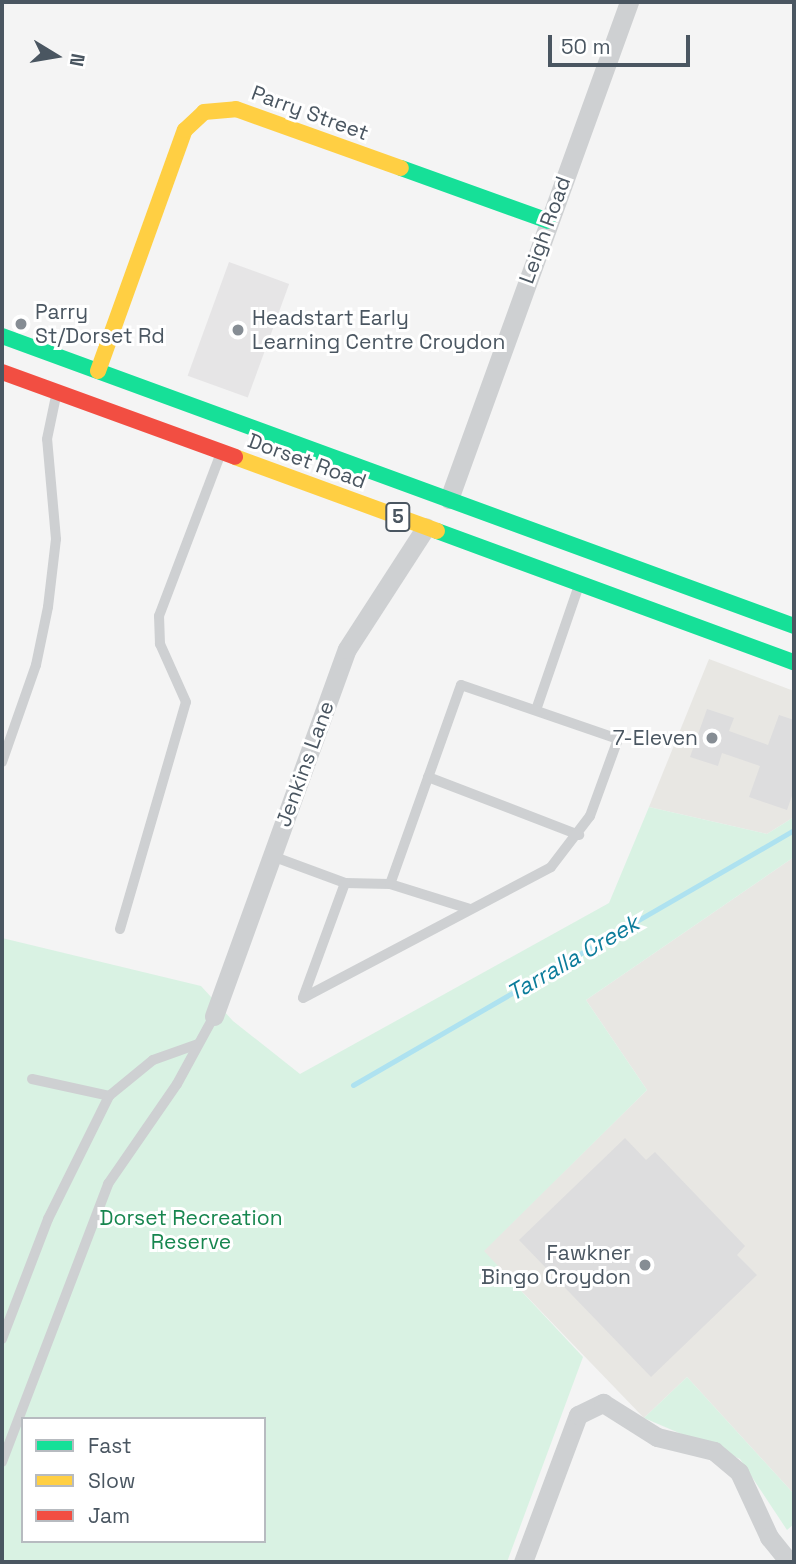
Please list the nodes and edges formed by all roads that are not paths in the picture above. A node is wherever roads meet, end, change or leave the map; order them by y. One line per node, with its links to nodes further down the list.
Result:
1 (629, 2): 2 (street, Leigh Road)
2 (548, 221): 4 (main road, Parry Street); 8 (street, Leigh Road)
3 (2, 336): 4 (main road, Dorset Road / 5)
4 (98, 371): 8 (main road, Dorset Road / 5)
5 (2, 372): 6 (main road, Dorset Road / 5)
6 (58, 392): 7 (main road, Dorset Road / 5); 16 (lane)
7 (221, 451): 9 (main road, Dorset Road / 5); 23 (lane)
8 (449, 499): 9 (main road); 11 (main road, Dorset Road / 5)
9 (426, 527): 10 (main road, Dorset Road / 5); 19 (street, Jenkins Lane)
10 (579, 582): 13 (main road, Dorset Road / 5); 15 (lane)
11 (758, 613): 12 (main road, Dorset Road / 5); 13 (main road)
12 (794, 626)
13 (746, 644): 14 (main road, Dorset Road / 5)
14 (794, 662)
15 (536, 710): 17 (lane); 18 (lane)
16 (2, 762)
17 (428, 777): 18 (lane); 21 (lane)
18 (579, 835): 22 (lane)
19 (272, 856): 20 (lane); 24 (street, Jenkins Lane)
20 (345, 883): 21 (lane); 22 (lane)
21 (390, 884): 22 (lane)
22 (470, 909)
23 (120, 929)
24 (214, 1016): 25 (lane)
25 (198, 1044): 27 (lane); 29 (lane)
26 (32, 1079): 27 (lane)
27 (109, 1096): 28 (lane)
28 (2, 1339)
29 (2, 1462)
30 (523, 1562): 31 (street)
31 (789, 1562)

